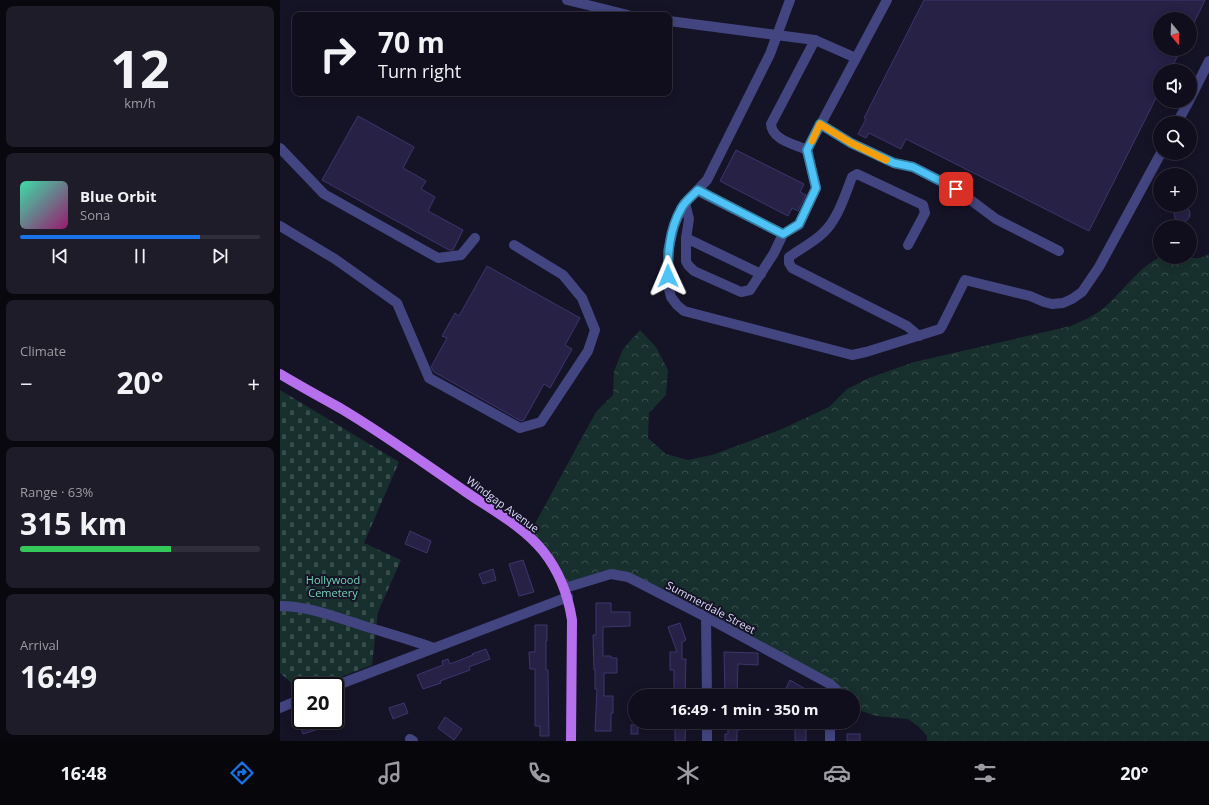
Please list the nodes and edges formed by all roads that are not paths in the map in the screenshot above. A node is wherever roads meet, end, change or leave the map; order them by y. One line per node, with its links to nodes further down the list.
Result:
1 (567, 0): 4 (street)
2 (790, 0): 6 (street)
3 (887, 0): 8 (street)
4 (616, 12)
5 (672, 21): 6 (street)
6 (778, 35): 7 (street); 15 (street)
7 (815, 40): 8 (street); 13 (street)
8 (856, 58): 11 (street)
9 (1209, 61): 10 (street)
10 (1197, 84)
11 (820, 124): 13 (street); 23 (street)
12 (280, 148): 19 (street)
13 (807, 150): 18 (street)
14 (1157, 160): 25 (street)
15 (698, 190): 16 (street); 18 (street)
16 (685, 203): 20 (street); 25 (street)
17 (280, 226): 21 (street)
18 (783, 234): 24 (street)
19 (475, 238)
20 (686, 238): 24 (street); 24 (street)
21 (514, 245)
22 (908, 245): 25 (street)
23 (1059, 251)
24 (761, 274)
25 (919, 336)
26 (280, 374): 27 (main road, Windgap Avenue)
27 (566, 592): 29 (street, Summerdale Street); 30 (street, Summerdale Street); 38 (main road, Windgap Avenue)
28 (280, 606): 30 (street)
29 (706, 618): 32 (street); 33 (street, Summerdale Street)
30 (434, 648): 31 (street, Summerdale Street)
31 (344, 683)
32 (707, 689)
33 (832, 689)
34 (292, 703): 35 (street)
35 (280, 708)
36 (707, 729): 39 (street)
37 (830, 729): 40 (street)
38 (571, 741)
39 (707, 741)
40 (830, 741)

